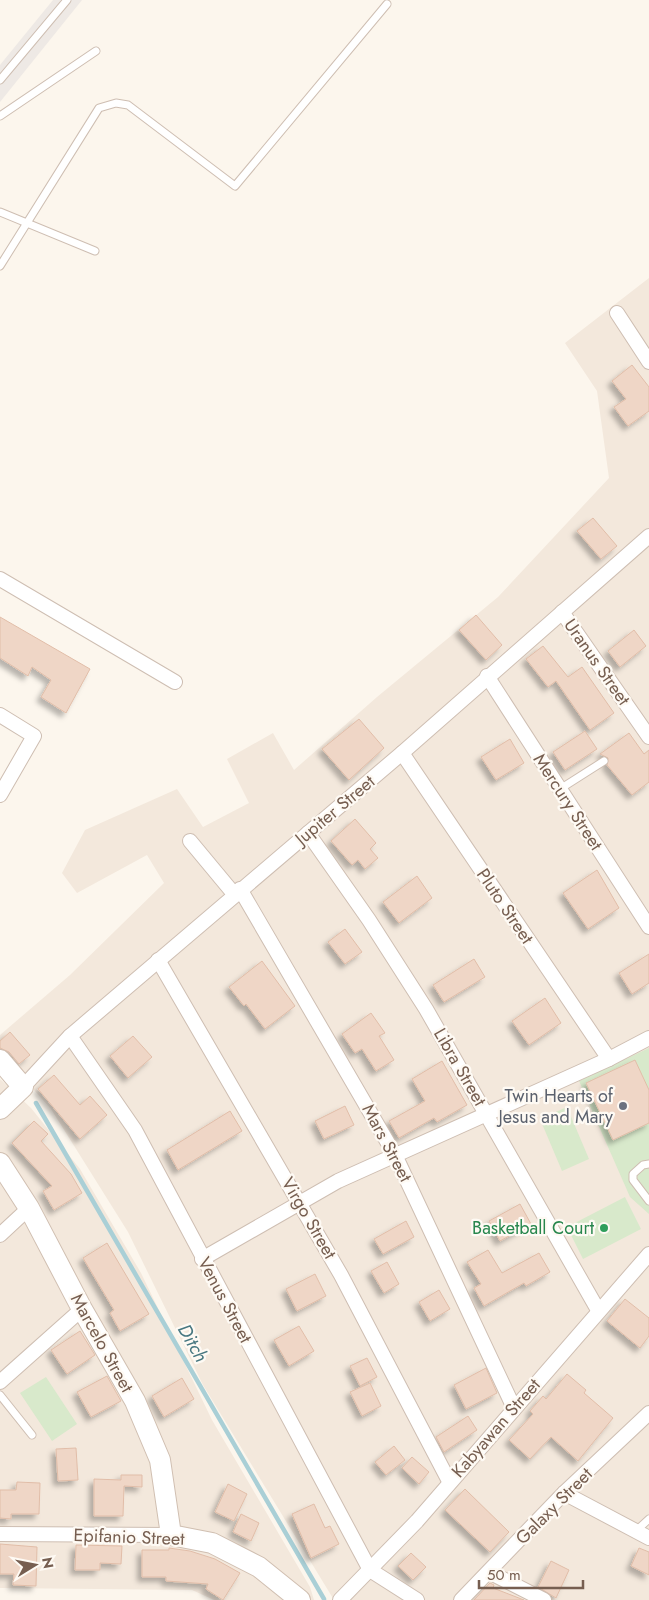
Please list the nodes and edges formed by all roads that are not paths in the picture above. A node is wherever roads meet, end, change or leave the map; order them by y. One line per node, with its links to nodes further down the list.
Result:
1 (67, 0): 4 (lane)
2 (387, 4): 7 (lane)
3 (96, 51): 5 (lane)
4 (0, 80)
5 (0, 116)
6 (0, 212): 7 (lane)
7 (27, 223): 8 (lane); 9 (lane)
8 (95, 251)
9 (0, 266)
10 (616, 313): 11 (street)
11 (647, 353)
12 (648, 539): 14 (street, Jupiter Street)
13 (0, 579): 16 (street)
14 (562, 612): 15 (street, Jupiter Street); 18 (street, Uranus Street)
15 (488, 676): 19 (street, Jupiter Street); 21 (street, Mercury Street)
16 (175, 682)
17 (0, 715): 22 (street)
18 (649, 737)
19 (402, 753): 23 (street, Jupiter Street); 30 (street, Pluto Street)
20 (604, 761): 21 (lane)
21 (560, 789): 26 (street, Mercury Street)
22 (0, 795)
23 (308, 833): 25 (street, Jupiter Street); 34 (street, Libra Street)
24 (190, 841): 25 (street, Mars Street)
25 (237, 892): 27 (street, Jupiter Street); 35 (street, Mars Street)
26 (649, 927)
27 (158, 960): 28 (street, Jupiter Street); 39 (street, Virgo Street)
28 (70, 1036): 32 (street, Jupiter Street); 43 (street, Venus Street)
29 (649, 1038): 30 (street)
30 (609, 1059): 34 (street)
31 (0, 1060): 32 (street)
32 (23, 1087): 33 (street)
33 (0, 1109)
34 (486, 1113): 35 (street); 45 (street, Libra Street)
35 (396, 1155): 39 (street); 48 (street, Mars Street)
36 (0, 1163): 40 (street, Marcelo Street)
37 (649, 1164): 38 (lane)
38 (649, 1201)
39 (301, 1203): 43 (street); 51 (street, Virgo Street)
40 (29, 1208): 41 (street); 44 (street, Marcelo Street)
41 (0, 1235)
42 (649, 1254): 45 (street, Kabyawan Street)
43 (202, 1259): 58 (street, Venus Street)
44 (82, 1308): 46 (street); 56 (street, Marcelo Street)
45 (598, 1310): 48 (street, Kabyawan Street)
46 (0, 1382)
47 (0, 1394): 50 (lane)
48 (514, 1408): 51 (street, Kabyawan Street)
49 (649, 1414): 52 (street, Galaxy Street)
50 (32, 1436)
51 (449, 1481): 58 (street, Kabyawan Street)
52 (564, 1493): 54 (street); 59 (street, Galaxy Street)
53 (649, 1519): 54 (lane)
54 (636, 1531): 57 (street)
55 (0, 1534): 56 (street, Epifanio Street)
56 (171, 1535): 60 (street, Epifanio Street)
57 (649, 1538)
58 (370, 1570): 61 (street, Kabyawan Street); 62 (street)
59 (488, 1572): 63 (street, Galaxy Street); 64 (street)
60 (300, 1600)
61 (340, 1600)
62 (417, 1600)
63 (461, 1600)
64 (544, 1600)

